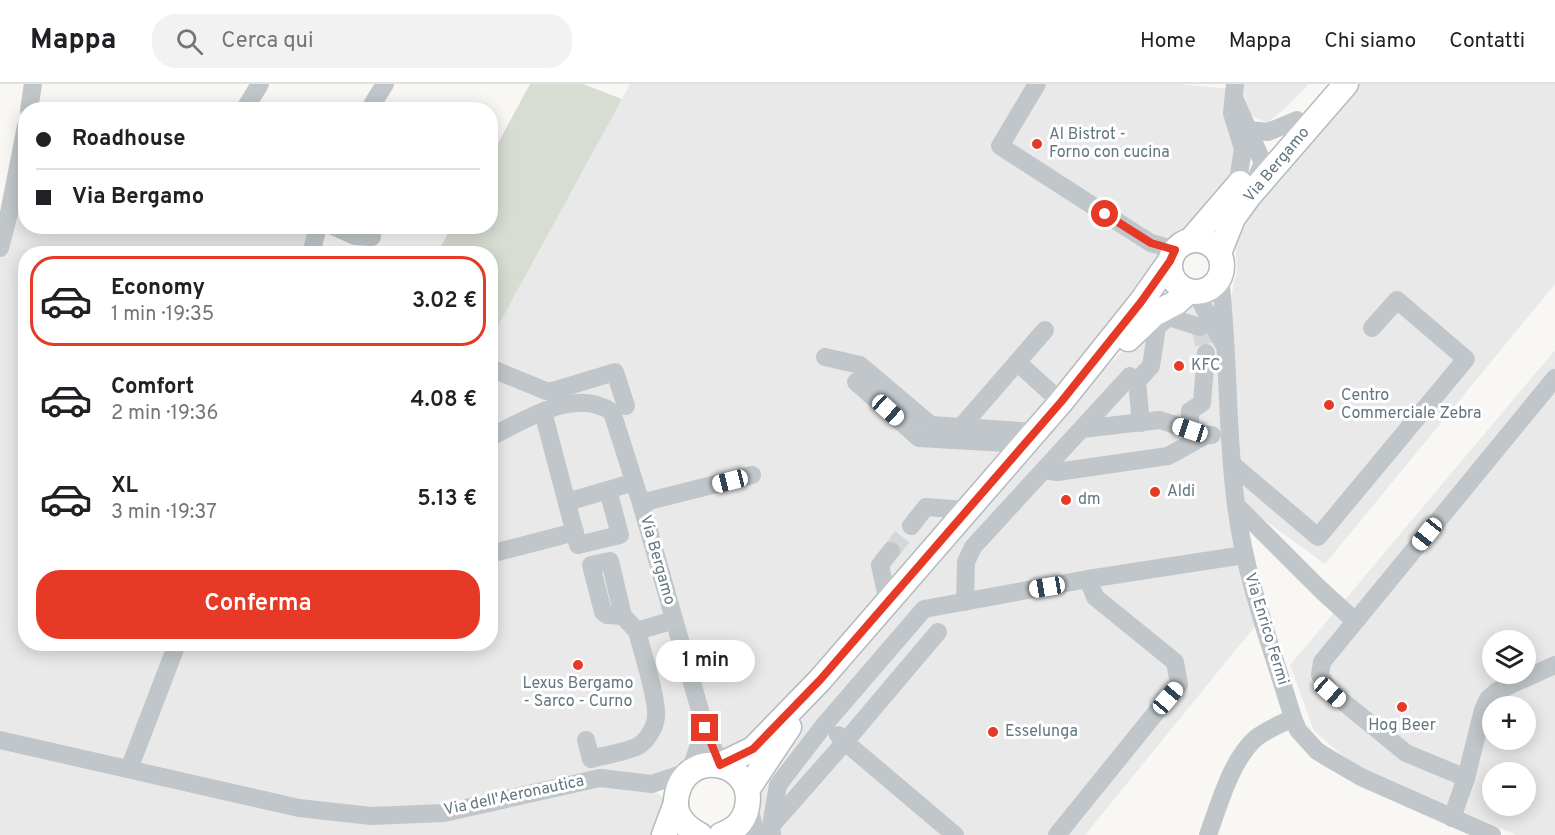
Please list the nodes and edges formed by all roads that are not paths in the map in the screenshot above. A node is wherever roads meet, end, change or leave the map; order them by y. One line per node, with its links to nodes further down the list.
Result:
1 (33, 84): 8 (street)
2 (260, 84): 9 (street)
3 (385, 84): 10 (street)
4 (1036, 84): 20 (street)
5 (1329, 84): 11 (main road, Via Bergamo)
6 (1346, 84): 15 (main road, Via Bergamo)
7 (1235, 91): 12 (street); 15 (street)
8 (30, 102)
9 (249, 102)
10 (375, 102)
11 (1297, 120): 12 (street); 14 (main road, Via Bergamo)
12 (1249, 130): 14 (street)
13 (18, 159): 16 (street)
14 (1262, 159): 15 (main road, Via Bergamo)
15 (1243, 191): 20 (main road, Via Bergamo); 21 (main road, Via Bergamo)
16 (5, 212): 19 (street)
17 (351, 234): 18 (street)
18 (372, 239)
19 (0, 248)
20 (1178, 250): 21 (main road); 23 (main road); 35 (main road, Via Bergamo)
21 (1219, 253): 22 (main road)
22 (1220, 277): 23 (main road); 27 (street, Via Enrico Fermi)
23 (1192, 292): 27 (street, Via Enrico Fermi); 35 (main road, Via Bergamo)
24 (1200, 327): 33 (street)
25 (1372, 328): 45 (street)
26 (1045, 330): 30 (street)
27 (1225, 348): 43 (street, Via Enrico Fermi)
28 (1206, 352): 42 (street)
29 (825, 357): 39 (street)
30 (1017, 362): 35 (street); 39 (street)
31 (498, 371): 36 (street)
32 (1555, 378): 64 (street)
33 (1137, 381): 38 (street); 40 (street)
34 (856, 382): 44 (street)
35 (1061, 402): 44 (main road, Via Bergamo)
36 (626, 406)
37 (543, 412): 41 (street); 48 (street); 50 (street)
38 (1141, 423): 40 (street); 42 (street)
39 (961, 427): 44 (street)
40 (1082, 429): 46 (street)
41 (498, 433)
42 (1198, 433): 43 (street); 46 (street)
43 (1230, 434): 45 (street, Via Enrico Fermi)
44 (1029, 438): 53 (main road, Via Bergamo)
45 (1232, 464): 52 (street, Via Enrico Fermi)
46 (1044, 470): 61 (street)
47 (752, 475): 51 (street, Via Bergamo)
48 (634, 482): 49 (street); 51 (street)
49 (608, 490): 50 (street); 55 (street)
50 (567, 502): 55 (street)
51 (641, 503): 63 (street, Via Bergamo)
52 (1236, 505): 58 (street, Via Enrico Fermi); 64 (street)
53 (966, 510): 54 (street); 60 (main road, Via Bergamo)
54 (911, 526)
55 (575, 532): 57 (street)
56 (891, 551): 60 (street)
57 (498, 552)
58 (1244, 555): 59 (street); 70 (street, Via Enrico Fermi)
59 (1088, 579): 61 (street); 89 (street)
60 (888, 602): 69 (main road, Via Bergamo)
61 (965, 602): 71 (street)
62 (623, 616): 65 (street)
63 (674, 620): 65 (street); 72 (street, Via Bergamo)
64 (1355, 621): 79 (street)
65 (637, 631): 74 (street)
66 (938, 632): 75 (street)
67 (174, 651): 77 (street)
68 (1555, 665): 79 (street)
69 (820, 680): 76 (main road, Via Bergamo); 81 (main road, Via Bergamo)
70 (1293, 717): 83 (street, Via Enrico Fermi); 90 (street)
71 (825, 724): 75 (street); 84 (street)
72 (705, 728): 76 (street, Via Bergamo); 78 (street)
73 (0, 740): 77 (street, Via dell'Aeronautica)
74 (586, 740)
75 (845, 742): 84 (street); 88 (street)
76 (720, 765): 78 (main road); 81 (main road)
77 (129, 770): 80 (street, Via dell'Aeronautica)
78 (690, 771): 80 (street, Via dell'Aeronautica); 82 (main road)
79 (1466, 778): 83 (street)
80 (651, 784): 82 (street)
81 (748, 796): 84 (street); 87 (main road, Via Bergamo)
82 (675, 802): 85 (main road); 86 (main road)
83 (1452, 818): 91 (street, Via Enrico Fermi)
84 (766, 832)
85 (663, 835)
86 (700, 835)
87 (721, 835)
88 (955, 835)
89 (1057, 835)
90 (1208, 835)
91 (1492, 835)

